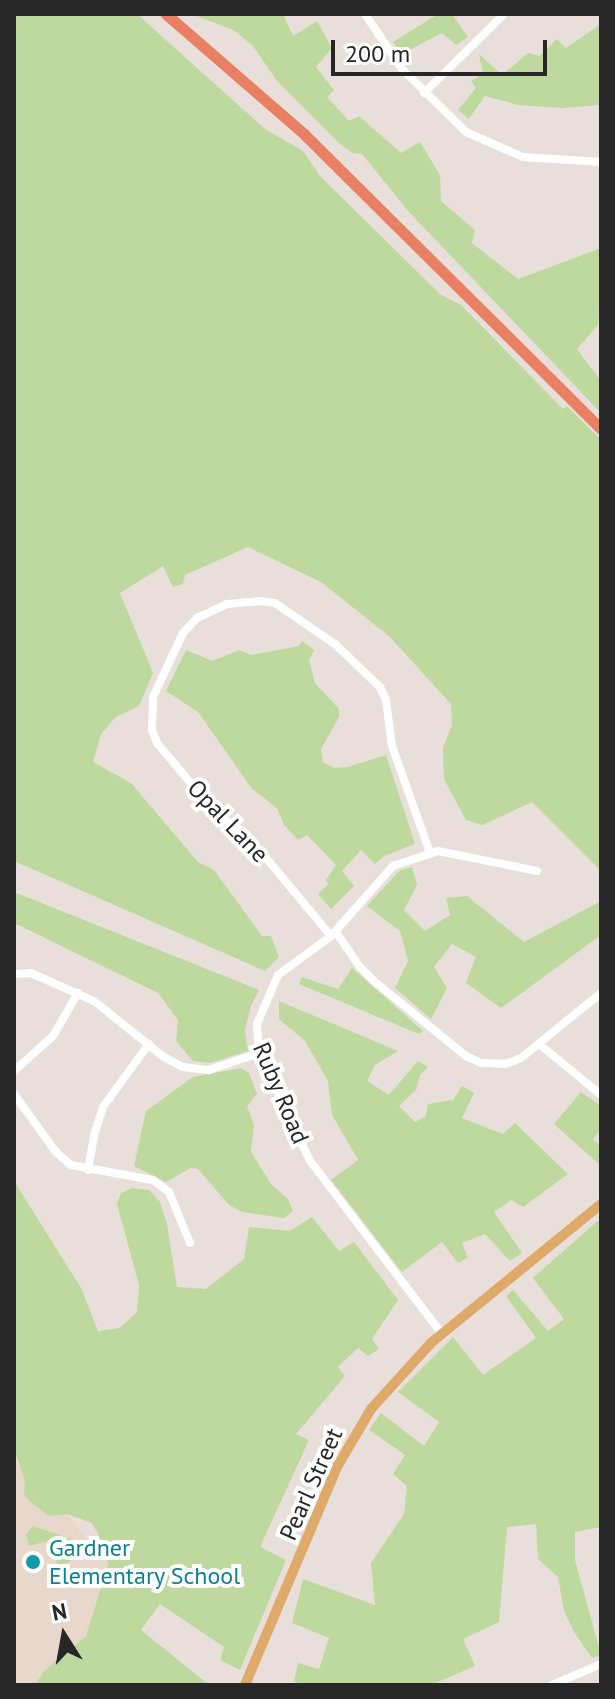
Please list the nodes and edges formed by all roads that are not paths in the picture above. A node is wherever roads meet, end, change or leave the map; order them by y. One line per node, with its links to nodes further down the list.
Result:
1 (166, 14): 6 (highway)
2 (365, 14): 4 (street)
3 (504, 14): 4 (street)
4 (424, 93): 5 (street)
5 (601, 162)
6 (601, 429)
7 (430, 853): 8 (street, Ruby Road); 9 (street, Ruby Road); 9 (street, Opal Lane)
8 (537, 871)
9 (333, 934): 14 (street, Opal Lane); 15 (street, Ruby Road)
10 (14, 974): 11 (street)
11 (78, 993): 13 (street); 16 (street)
12 (601, 993): 14 (street, Opal Lane)
13 (149, 1044): 15 (street); 19 (street)
14 (539, 1044): 18 (street)
15 (259, 1053): 22 (street, Ruby Road)
16 (14, 1071)
17 (14, 1094): 19 (street)
18 (601, 1095)
19 (88, 1170): 21 (street)
20 (601, 1204): 22 (main road, Pearl Street)
21 (190, 1243)
22 (442, 1334): 24 (main road, Pearl Street)
23 (601, 1664): 25 (street)
24 (245, 1685)
25 (552, 1685)

